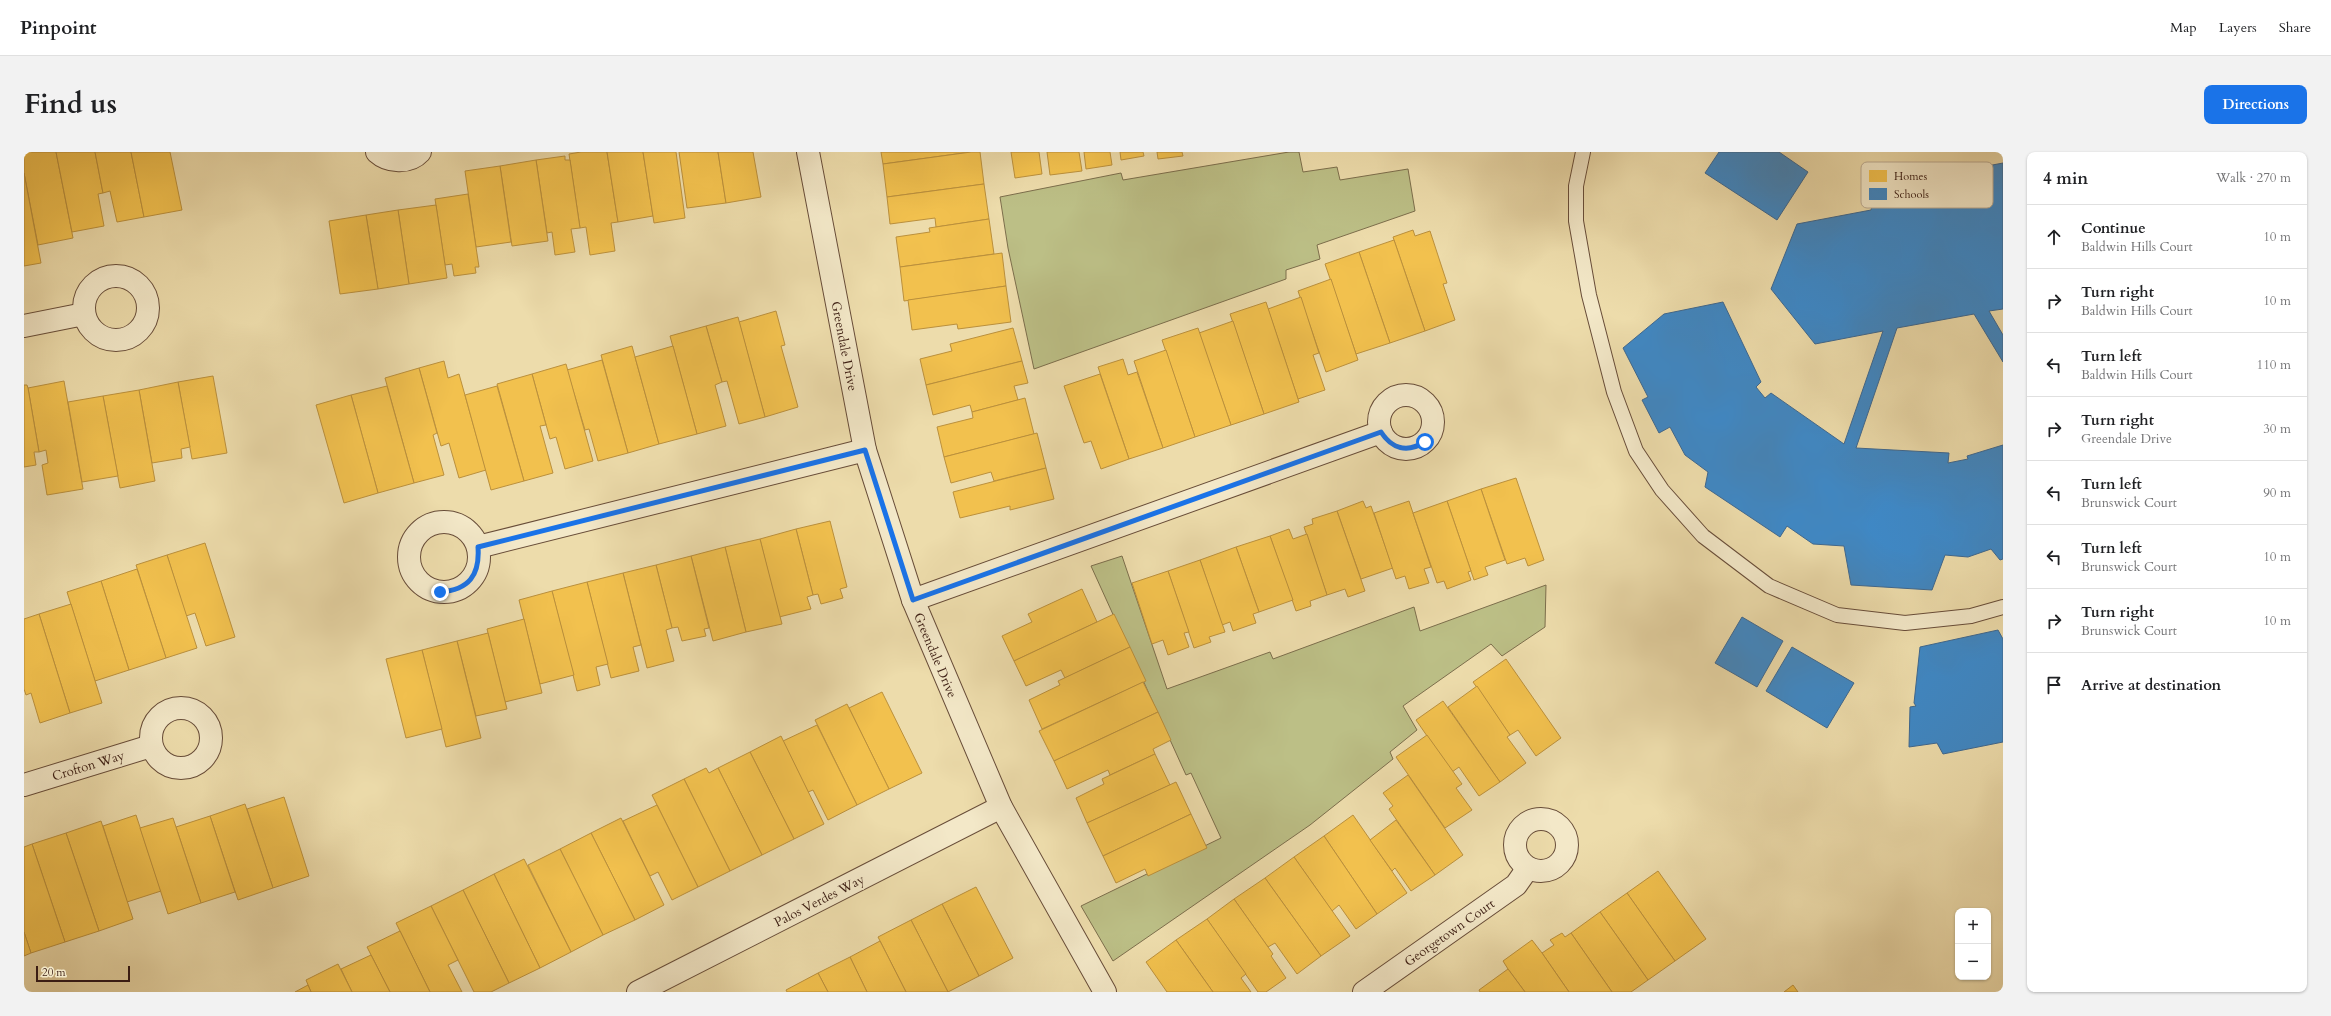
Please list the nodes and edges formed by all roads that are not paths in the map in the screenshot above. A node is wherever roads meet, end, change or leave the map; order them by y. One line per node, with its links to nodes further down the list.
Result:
1 (377, 152): 2 (street)
2 (420, 152)
3 (808, 152): 8 (street, Greendale Drive)
4 (1583, 152): 11 (lane)
5 (84, 314): 6 (street)
6 (24, 326)
7 (1381, 432): 10 (street)
8 (865, 450): 9 (street); 10 (street, Greendale Drive)
9 (478, 547)
10 (913, 600): 14 (street, Greendale Drive)
11 (2003, 607)
12 (151, 746): 13 (street, Crofton Way)
13 (24, 785)
14 (1001, 807): 16 (street, Palos Verdes Way); 17 (street, Greendale Drive)
15 (1528, 868): 18 (street, Georgetown Court)
16 (638, 992)
17 (1105, 992)
18 (1364, 992)

